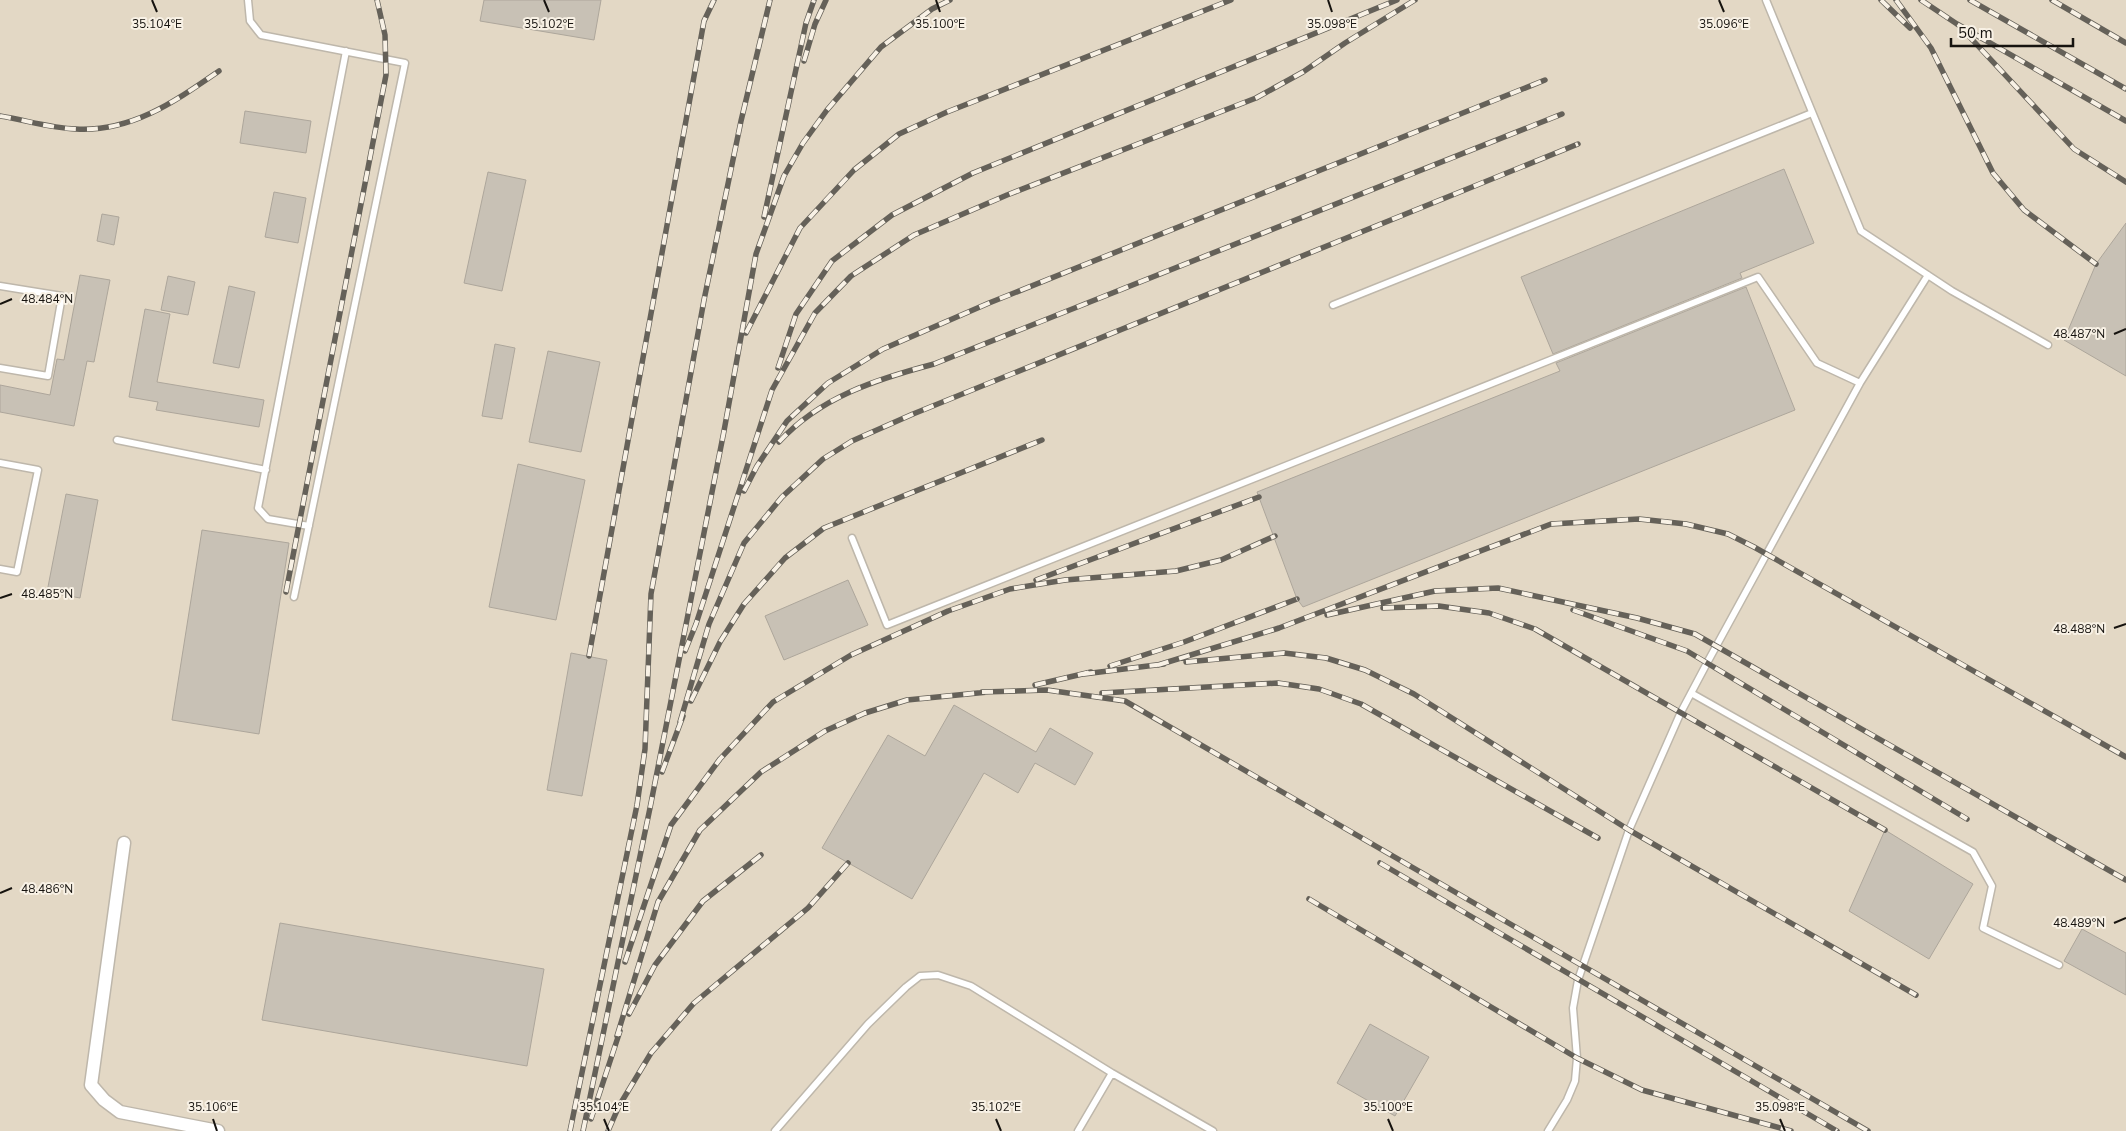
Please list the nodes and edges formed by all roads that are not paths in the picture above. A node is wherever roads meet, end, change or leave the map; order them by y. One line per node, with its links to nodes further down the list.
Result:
1 (248, 0): 3 (lane)
2 (1766, 0): 4 (lane)
3 (346, 50): 13 (lane); 14 (lane)
4 (1812, 114): 5 (lane); 7 (lane)
5 (1928, 275): 8 (lane); 10 (lane)
6 (0, 286): 9 (lane)
7 (1334, 304)
8 (2048, 345)
9 (0, 368)
10 (1860, 383): 15 (lane); 18 (lane)
11 (117, 440): 13 (lane)
12 (0, 463): 16 (lane)
13 (266, 470): 14 (lane)
14 (309, 526): 17 (lane)
15 (852, 538)
16 (0, 569)
17 (294, 597)
18 (1692, 693): 20 (lane); 26 (lane)
19 (124, 843): 22 (street)
20 (2059, 966)
21 (1112, 1073): 23 (lane); 24 (lane); 25 (lane)
22 (218, 1131)
23 (775, 1131)
24 (1078, 1131)
25 (1213, 1131)
26 (1548, 1131)

